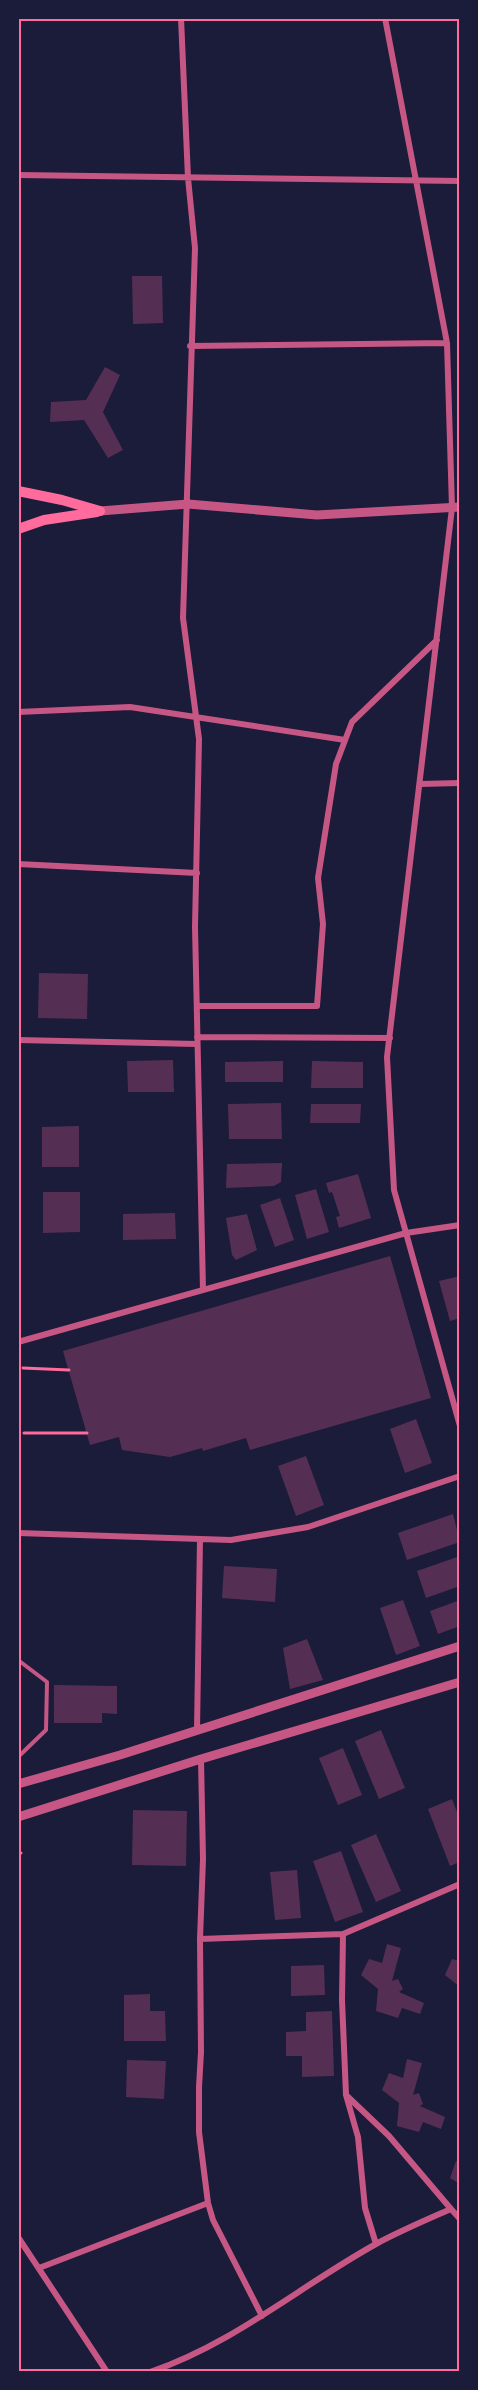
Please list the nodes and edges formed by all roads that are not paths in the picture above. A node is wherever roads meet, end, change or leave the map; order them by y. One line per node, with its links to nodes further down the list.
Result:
1 (181, 18): 4 (street)
2 (385, 18): 6 (street)
3 (18, 175): 4 (street)
4 (188, 178): 6 (street); 8 (street)
5 (460, 181): 6 (street)
6 (416, 182): 7 (street)
7 (447, 343): 8 (street); 11 (street)
8 (190, 346): 10 (street)
9 (18, 491): 12 (main road)
10 (188, 504): 11 (street); 12 (street); 16 (street)
11 (456, 507): 14 (street)
12 (100, 511): 13 (main road)
13 (18, 529)
14 (438, 639): 17 (street); 19 (street)
15 (18, 712): 16 (street)
16 (196, 716): 17 (street); 21 (street)
17 (345, 740): 22 (street)
18 (460, 783): 19 (street)
19 (420, 784): 23 (street)
20 (18, 864): 21 (street)
21 (196, 873): 22 (street)
22 (196, 1006): 25 (street)
23 (390, 1038): 25 (street); 27 (street)
24 (18, 1040): 25 (street)
25 (197, 1041): 28 (street)
26 (460, 1225): 27 (street)
27 (406, 1233): 28 (street); 30 (street)
28 (203, 1290): 29 (street)
29 (18, 1342)
30 (460, 1426)
31 (460, 1476): 33 (street)
32 (18, 1533): 33 (street)
33 (200, 1539): 37 (street)
34 (460, 1646): 37 (street)
35 (18, 1660): 38 (lane)
36 (460, 1682): 39 (street)
37 (197, 1730): 40 (street)
38 (18, 1757)
39 (201, 1759): 41 (street); 44 (street)
40 (18, 1784)
41 (18, 1817)
42 (460, 1884): 43 (street)
43 (343, 1934): 44 (street); 45 (street)
44 (200, 1939): 46 (street)
45 (346, 2095): 47 (street); 50 (street)
46 (208, 2203): 51 (street); 52 (street)
47 (451, 2209): 48 (street); 50 (street)
48 (460, 2219)
49 (18, 2237): 51 (street)
50 (376, 2244): 52 (street)
51 (39, 2268): 53 (street)
52 (262, 2316): 54 (street)
53 (107, 2372)
54 (150, 2372)

